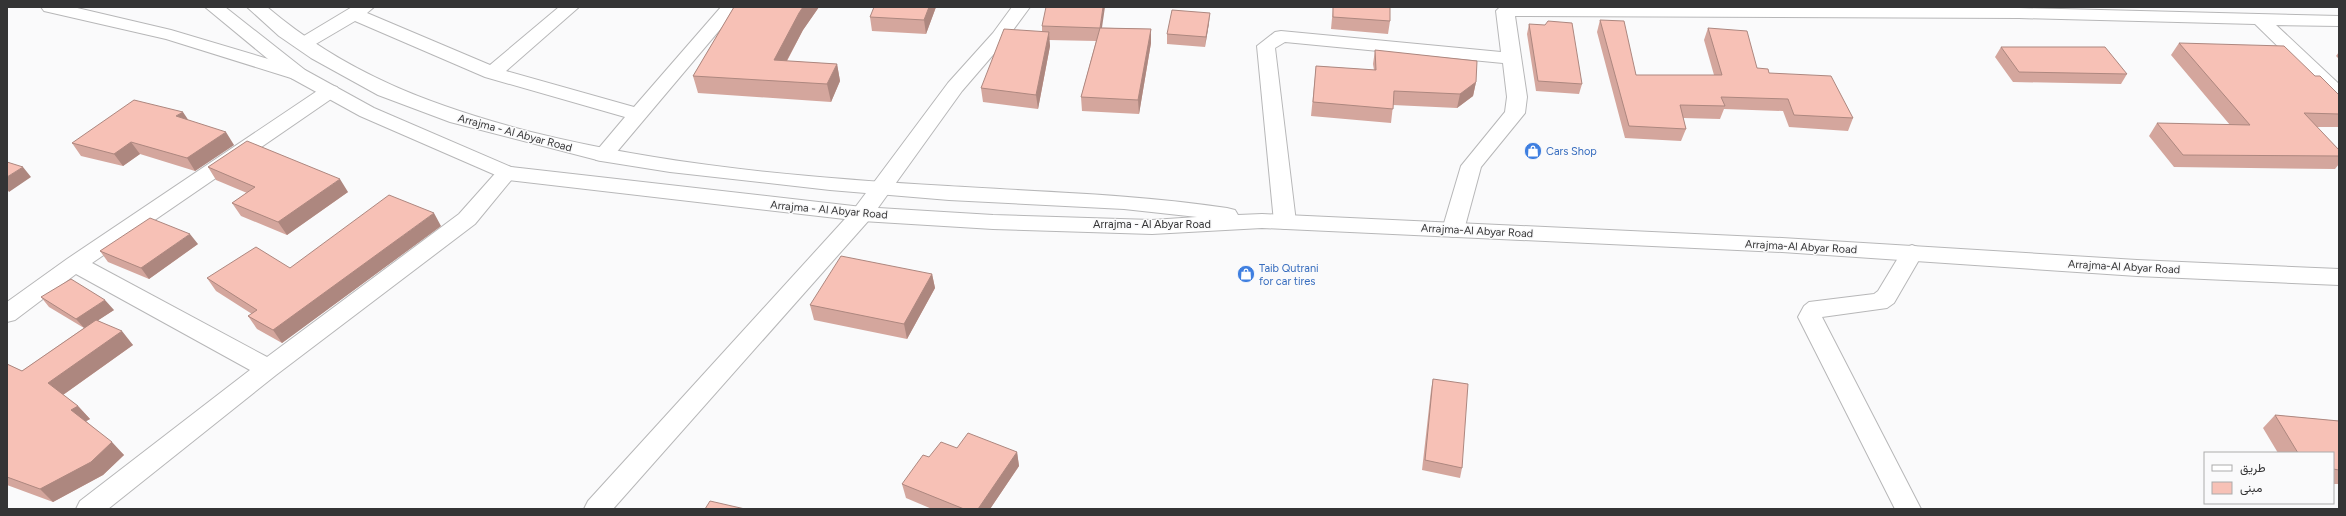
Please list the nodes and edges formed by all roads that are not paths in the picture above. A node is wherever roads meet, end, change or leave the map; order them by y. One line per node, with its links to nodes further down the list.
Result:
1 (50, 7): 15 (main road)
2 (214, 7): 15 (main road, Arrajma - Al Abyar Road)
3 (256, 7): 12 (main road, Arrajma - Al Abyar Road)
4 (570, 7): 14 (main road)
5 (730, 7): 18 (main road)
6 (1020, 7): 21 (main road)
7 (1582, 9): 9 (main road); 13 (main road)
8 (359, 10): 12 (main road); 14 (main road)
9 (2017, 10): 10 (main road)
10 (2260, 19): 11 (main road); 17 (main road)
11 (2339, 21)
12 (303, 44): 19 (main road, Arrajma - Al Abyar Road)
13 (1510, 58): 24 (main road); 25 (main road)
14 (492, 73): 18 (main road)
15 (298, 74): 16 (main road, Arrajma - Al Abyar Road)
16 (330, 91): 20 (main road, Arrajma - Al Abyar Road); 27 (main road)
17 (2339, 96)
18 (638, 114): 19 (main road)
19 (602, 155): 21 (main road, Arrajma - Al Abyar Road)
20 (507, 173): 22 (main road, Arrajma - Al Abyar Road); 30 (main road)
21 (880, 188): 22 (main road); 23 (main road, Arrajma - Al Abyar Road)
22 (862, 214): 23 (main road, Arrajma - Al Abyar Road); 32 (main road)
23 (1262, 221): 24 (main road, Arrajma-Al Abyar Road)
24 (1285, 222): 25 (main road, Arrajma-Al Abyar Road)
25 (1454, 230): 26 (main road, Arrajma-Al Abyar Road)
26 (1912, 254): 28 (main road, Arrajma-Al Abyar Road); 33 (main road)
27 (75, 264): 29 (main road); 30 (main road)
28 (2339, 277)
29 (7, 314)
30 (268, 369): 31 (main road)
31 (89, 509)
32 (597, 509)
33 (1908, 509)

